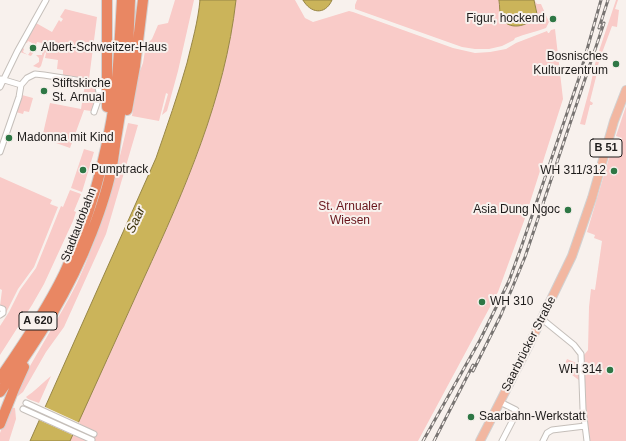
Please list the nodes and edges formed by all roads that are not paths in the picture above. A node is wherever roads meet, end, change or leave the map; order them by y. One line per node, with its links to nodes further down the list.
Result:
1 (46, 0): 6 (street)
2 (107, 0): 12 (highway)
3 (122, 0): 12 (highway, Stadtautobahn / A 620)
4 (130, 0): 13 (highway, Stadtautobahn / A 620)
5 (143, 0): 13 (highway)
6 (1, 80): 7 (street); 8 (street)
7 (21, 85): 10 (street); 11 (street)
8 (0, 87)
9 (626, 90): 16 (main road, Saarbrücker Straße / B 51)
10 (94, 112)
11 (0, 152)
12 (103, 156): 17 (highway, Stadtautobahn / A 620)
13 (112, 166): 17 (highway, Stadtautobahn / A 620)
14 (0, 308): 15 (street)
15 (0, 314)
16 (542, 319): 19 (main road, Saarbrücker Straße / B 51); 23 (street)
17 (7, 383): 18 (highway, Stadtautobahn / A 620); 22 (highway)
18 (0, 392)
19 (500, 402): 24 (main road, Saarbrücker Straße / B 51); 25 (street)
20 (26, 403): 21 (street)
21 (23, 409)
22 (0, 424)
23 (585, 426): 26 (street); 27 (street)
24 (480, 441)
25 (502, 441)
26 (543, 441)
27 (588, 441)

